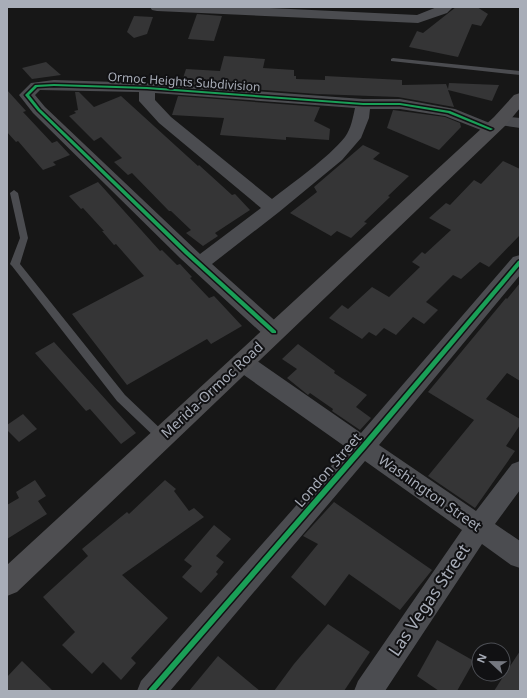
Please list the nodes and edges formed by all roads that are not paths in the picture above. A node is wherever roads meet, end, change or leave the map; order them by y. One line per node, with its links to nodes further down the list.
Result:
1 (156, 7): 2 (street)
2 (446, 7)
3 (393, 60): 4 (lane)
4 (520, 73)
5 (147, 88): 7 (street, Ormoc Heights Subdivision); 10 (street, Ormoc Heights Subdivision); 12 (street, Ormoc Heights Subdivision)
6 (520, 98): 8 (highway, Merida-Ormoc Road)
7 (363, 104): 8 (street, Ormoc Heights Subdivision); 10 (street)
8 (503, 124): 13 (highway, Merida-Ormoc Road)
9 (14, 192): 15 (lane)
10 (273, 208): 12 (street)
11 (520, 262): 16 (street, London Street)
12 (199, 264): 13 (street, Ormoc Heights Subdivision)
13 (274, 332): 14 (highway, Merida-Ormoc Road)
14 (242, 362): 15 (highway, Merida-Ormoc Road); 16 (street, Washington Street)
15 (162, 437): 20 (highway, Merida-Ormoc Road)
16 (364, 446): 18 (street, Washington Street); 21 (street, London Street)
17 (520, 471): 18 (street, Las Vegas Street)
18 (479, 527): 19 (street, Washington Street); 22 (street, Las Vegas Street)
19 (520, 556)
20 (7, 582)
21 (151, 691)
22 (368, 691)

